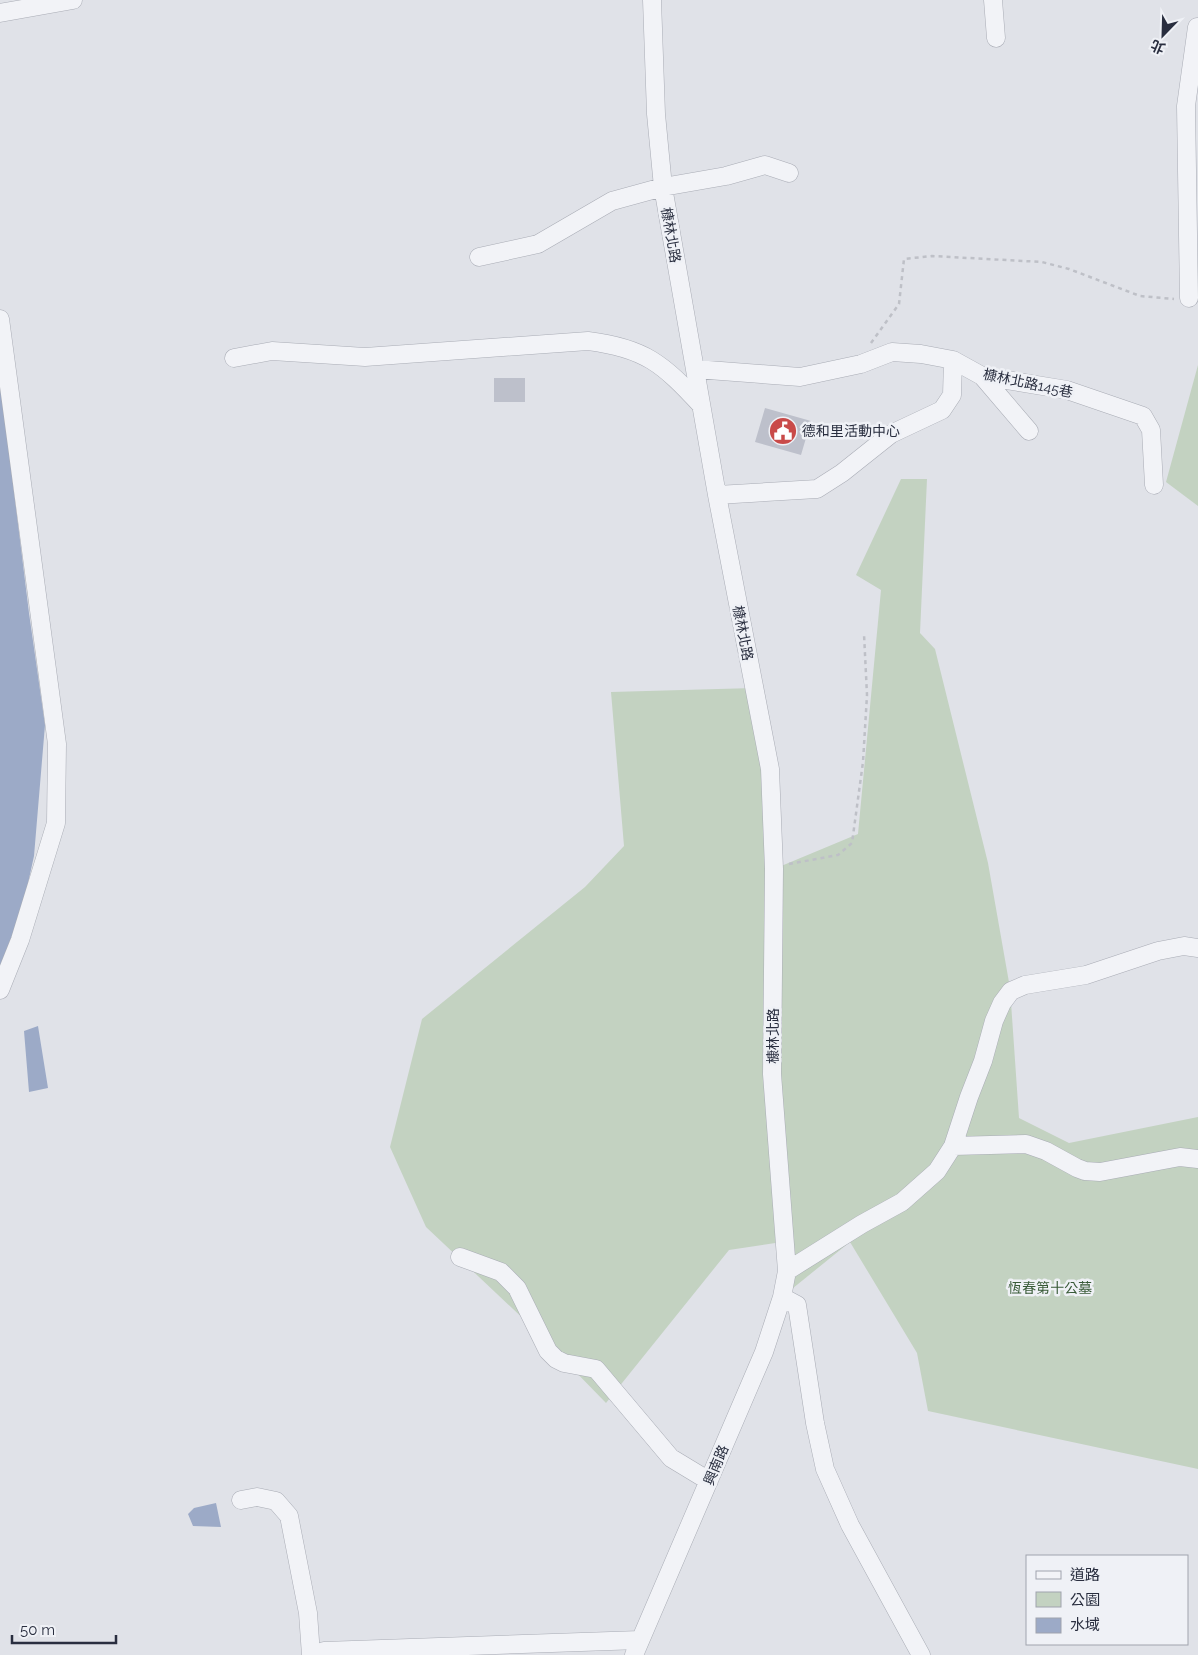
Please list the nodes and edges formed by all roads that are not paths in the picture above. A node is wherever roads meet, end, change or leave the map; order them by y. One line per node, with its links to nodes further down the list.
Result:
1 (73, 0): 4 (street)
2 (652, 0): 8 (street, 槺林北路)
3 (993, 0): 6 (street)
4 (0, 13)
5 (1197, 27): 10 (street)
6 (996, 38)
7 (789, 173): 8 (street)
8 (663, 187): 9 (street); 14 (street, 槺林北路)
9 (479, 257)
10 (1188, 298)
11 (0, 318): 21 (street)
12 (234, 358): 16 (street)
13 (953, 360): 14 (street, 槺林北路145巷); 15 (street, 槺林北路145巷); 19 (street)
14 (695, 369): 16 (street, 槺林北路)
15 (982, 376): 17 (street); 18 (street, 槺林北路145巷)
16 (701, 405): 19 (street, 槺林北路)
17 (1029, 431)
18 (1154, 485)
19 (717, 495): 25 (street, 槺林北路)
20 (1198, 948): 22 (street)
21 (0, 990)
22 (953, 1146): 23 (street); 25 (street)
23 (1198, 1159)
24 (460, 1257): 27 (street)
25 (787, 1271): 26 (street, 興南路)
26 (782, 1297): 27 (street, 興南路); 31 (street)
27 (709, 1481): 29 (street, 興南路)
28 (241, 1500): 30 (street)
29 (637, 1648): 30 (street)
30 (312, 1655)
31 (921, 1655)

